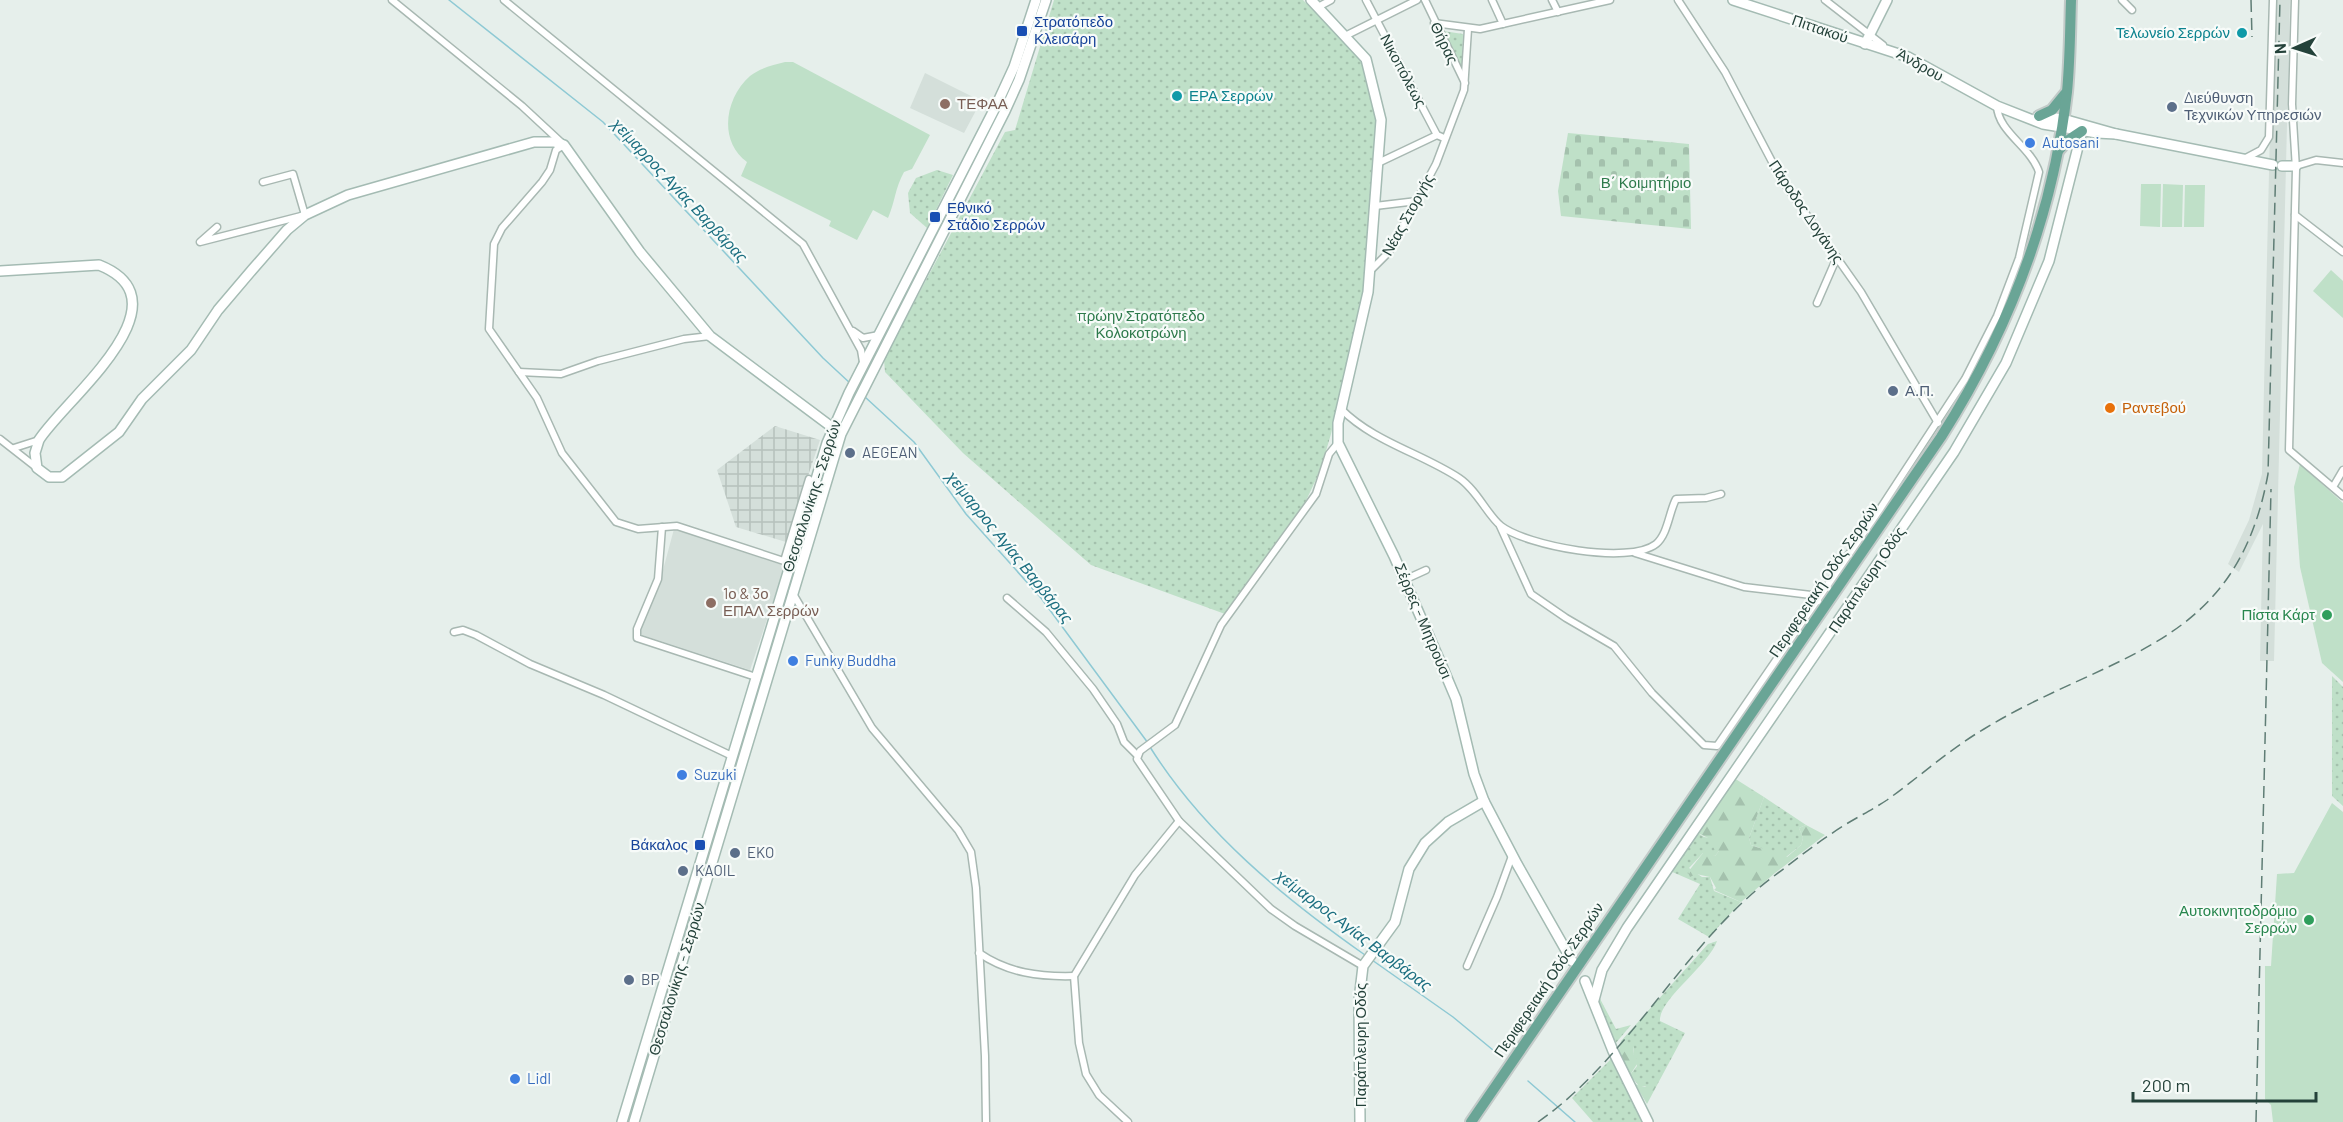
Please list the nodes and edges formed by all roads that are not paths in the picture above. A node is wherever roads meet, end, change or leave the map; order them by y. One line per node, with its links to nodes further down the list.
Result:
1 (392, 0): 41 (street)
2 (504, 0): 60 (street)
3 (1036, 0): 61 (street, Θεσσαλονίκης - Σερρών)
4 (1046, 0): 63 (street, Θεσσαλονίκης - Σερρών)
5 (1331, 0): 20 (street)
6 (1366, 0): 24 (street, Νικοπόλεως)
7 (1418, 0): 24 (street)
8 (1425, 0): 25 (street, Θήρας)
9 (1491, 0): 26 (street)
10 (1552, 0): 23 (street)
11 (1610, 0): 23 (street)
12 (1678, 0): 56 (street, Πάροδος Δογάνης)
13 (1733, 0): 21 (street, Πιττακού)
14 (1825, 0): 29 (street)
15 (1887, 0): 29 (street)
16 (2071, 0): 32 (main road, Περιφερειακή Οδός Σερρών)
17 (2122, 0): 22 (street)
18 (2273, 0): 43 (street)
19 (2295, 0): 46 (street)
20 (1314, 3): 28 (street)
21 (1753, 3): 29 (street, Πιττακού)
22 (2132, 10)
23 (1558, 12): 26 (street)
24 (1377, 20): 28 (street); 39 (street, Νικοπόλεως)
25 (1434, 23): 27 (street); 31 (street, Θήρας)
26 (1503, 24): 27 (street)
27 (1468, 29): 31 (street)
28 (1346, 36): 44 (street)
29 (1867, 40): 30 (street, Πιττακού)
30 (1908, 57): 33 (street, Άνδρου)
31 (1466, 85): 40 (street, Νέας Στοργής)
32 (2067, 91): 35 (main road); 36 (main road, Περιφερειακή Οδός Σερρών)
33 (1996, 106): 34 (street, Άνδρου); 67 (street)
34 (2025, 116): 35 (street); 36 (street, Άνδρου)
35 (2039, 116): 36 (street)
36 (2063, 123): 37 (street); 38 (street); 42 (main road, Περιφερειακή Οδός Σερρών)
37 (2082, 131): 38 (street); 42 (main road); 101 (street, Παράπλευρη Οδός)
38 (2116, 134): 43 (street)
39 (1437, 135): 40 (street); 44 (street)
40 (1444, 138): 48 (street, Νέας Στοργής)
41 (564, 145): 50 (street); 62 (street); 64 (street)
42 (2058, 151): 107 (main road, Περιφερειακή Οδός Σερρών)
43 (2244, 159): 46 (street)
44 (1378, 163): 49 (street)
45 (2343, 163): 46 (street)
46 (2296, 166): 51 (street)
47 (263, 182): 50 (street)
48 (1417, 201): 49 (street); 54 (street, Νέας Στοργής)
49 (1375, 206): 53 (street)
50 (305, 215): 52 (street); 73 (street)
51 (2295, 215): 55 (street); 76 (street)
52 (217, 227)
53 (1371, 248): 54 (street); 58 (street)
54 (1389, 252): 58 (street, Νέας Στοργής)
55 (2343, 252)
56 (1837, 257): 59 (street); 67 (street, Πάροδος Δογάνης)
57 (0, 271): 70 (street)
58 (1370, 271): 65 (street)
59 (1816, 303)
60 (847, 324): 61 (street); 63 (street)
61 (879, 335): 63 (street, Θεσσαλονίκης - Σερρών)
62 (710, 336): 64 (street); 68 (street)
63 (865, 370): 66 (street, Θεσσαλονίκης - Σερρών)
64 (519, 372): 80 (street)
65 (1341, 409): 71 (street); 79 (street)
66 (845, 413): 68 (street, Θεσσαλονίκης - Σερρών); 75 (street, Θεσσαλονίκης - Σερρών)
67 (1938, 423): 87 (street)
68 (833, 428): 75 (street, Θεσσαλονίκης - Σερρών)
69 (0, 439): 72 (street)
70 (39, 440): 72 (street); 73 (street)
71 (1338, 443): 84 (street, Σέρρες - Μητρούσι); 90 (street)
72 (14, 448): 73 (street)
73 (37, 468)
74 (2343, 470): 76 (street)
75 (816, 482): 82 (street, Θεσσαλονίκης - Σερρών)
76 (2333, 487): 78 (street)
77 (1721, 494): 81 (street)
78 (2343, 496)
79 (1500, 525): 81 (street); 87 (street)
80 (662, 527): 82 (street); 89 (street)
81 (1634, 552): 87 (street)
82 (791, 563): 85 (street, Θεσσαλονίκης - Σερρών); 89 (street, Θεσσαλονίκης - Σερρών)
83 (1426, 570): 84 (street)
84 (1404, 580): 92 (street, Σέρρες - Μητρούσι)
85 (792, 591): 95 (street); 103 (street, Θεσσαλονίκης - Σερρών)
86 (1006, 598): 90 (street)
87 (1818, 601)
88 (454, 632): 91 (street)
89 (756, 677): 91 (street, Θεσσαλονίκης - Σερρών)
90 (1139, 753): 93 (street)
91 (732, 756): 102 (street, Θεσσαλονίκης - Σερρών)
92 (1484, 801): 94 (street, Σέρρες - Μητρούσι); 97 (street, Παράπλευρη Οδός)
93 (1179, 820): 97 (street); 99 (street)
94 (1512, 856): 96 (street, Σέρρες - Μητρούσι); 98 (street)
95 (979, 953): 99 (street); 104 (street)
96 (1572, 961)
97 (1365, 963): 106 (street, Παράπλευρη Οδός)
98 (1467, 966)
99 (1074, 976): 105 (street)
100 (1585, 981): 101 (street)
101 (1593, 1000): 108 (street)
102 (622, 1122)
103 (634, 1122)
104 (986, 1122)
105 (1128, 1122)
106 (1360, 1122)
107 (1471, 1122)
108 (1648, 1122)

